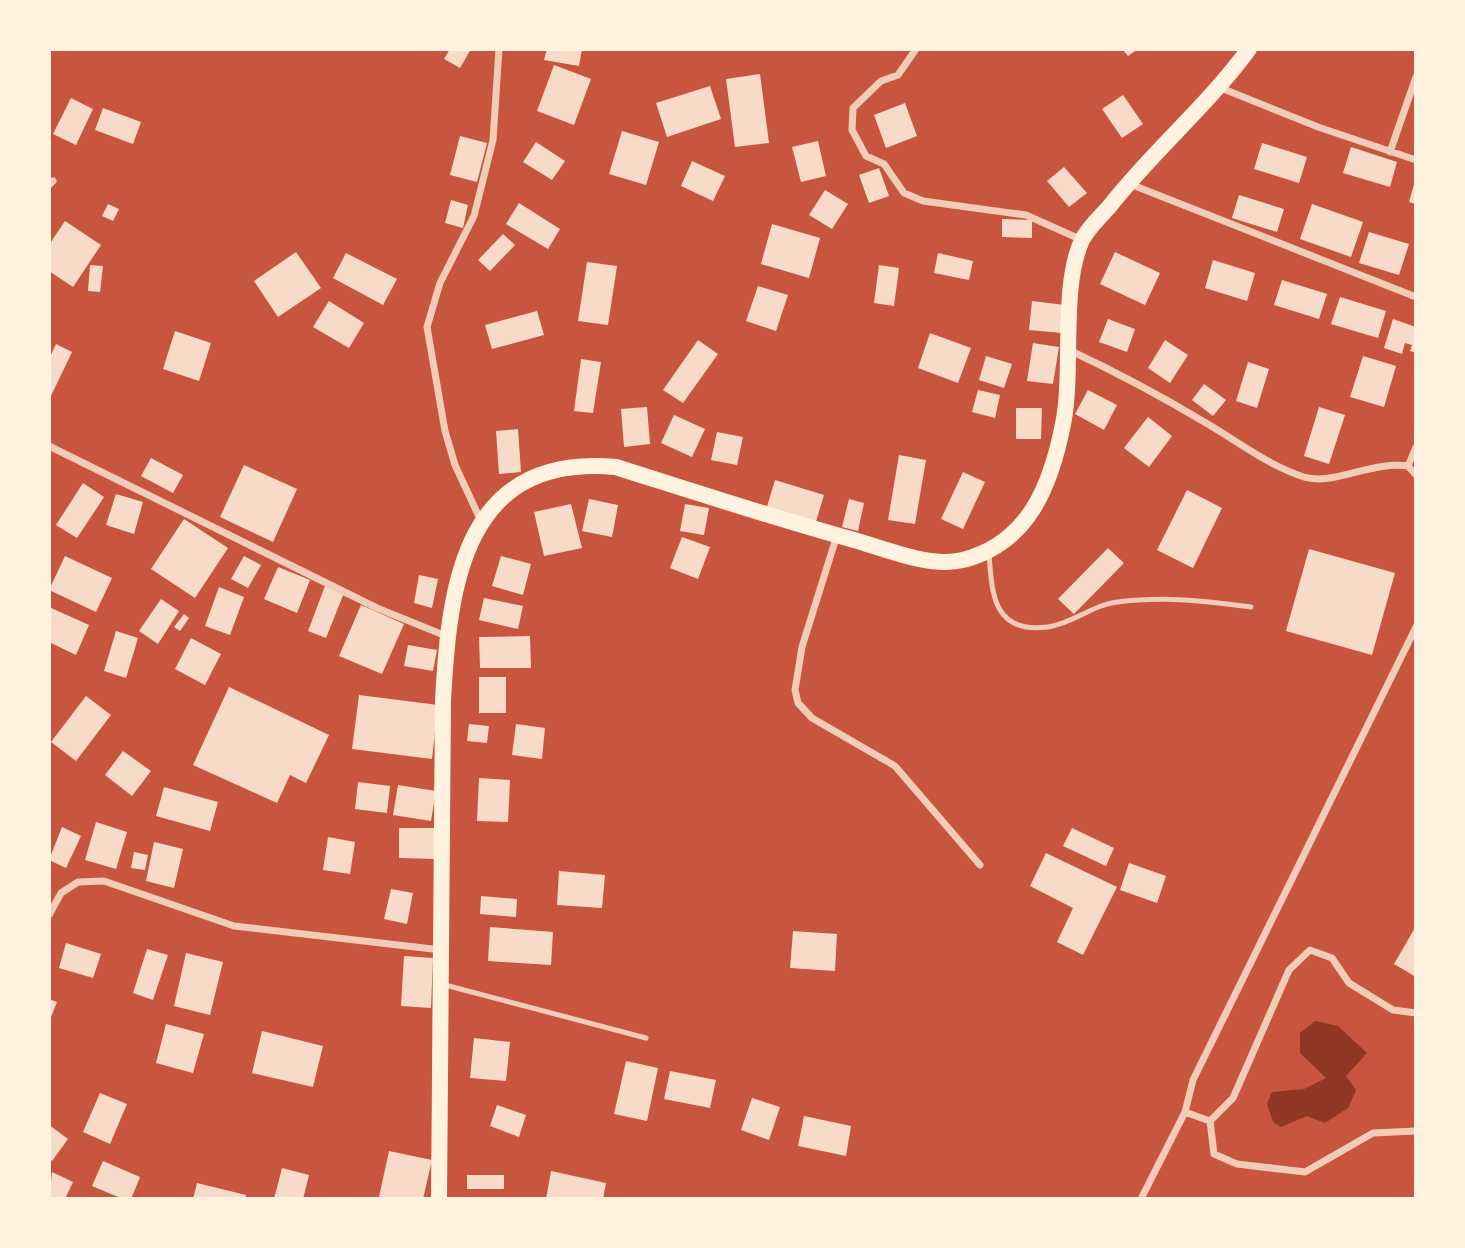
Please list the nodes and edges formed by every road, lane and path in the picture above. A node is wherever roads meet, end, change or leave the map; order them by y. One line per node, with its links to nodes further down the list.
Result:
1 (499, 49): 16 (street)
2 (916, 49): 9 (street)
3 (1249, 49): 5 (main road)
4 (1416, 77): 6 (street)
5 (1221, 88): 6 (street); 8 (main road)
6 (1390, 152): 7 (street)
7 (1416, 160)
8 (1128, 183): 9 (main road); 10 (street)
9 (1083, 240): 11 (main road)
10 (1416, 297)
11 (1069, 350): 14 (street); 18 (main road)
12 (49, 446): 21 (street)
13 (1416, 447): 14 (street)
14 (1408, 466): 15 (street)
15 (1416, 475)
16 (481, 521): 17 (main road); 21 (main road)
17 (837, 535): 18 (main road); 22 (street)
18 (989, 551): 19 (lane)
19 (1251, 607)
20 (1416, 627): 28 (street)
21 (446, 636): 24 (main road)
22 (980, 865)
23 (49, 915): 24 (street)
24 (442, 950): 25 (main road)
25 (442, 984): 27 (lane); 31 (main road)
26 (1416, 1013): 29 (street)
27 (646, 1038)
28 (1185, 1112): 29 (street); 32 (street)
29 (1210, 1121): 30 (street)
30 (1416, 1131)
31 (439, 1199)
32 (1141, 1199)

